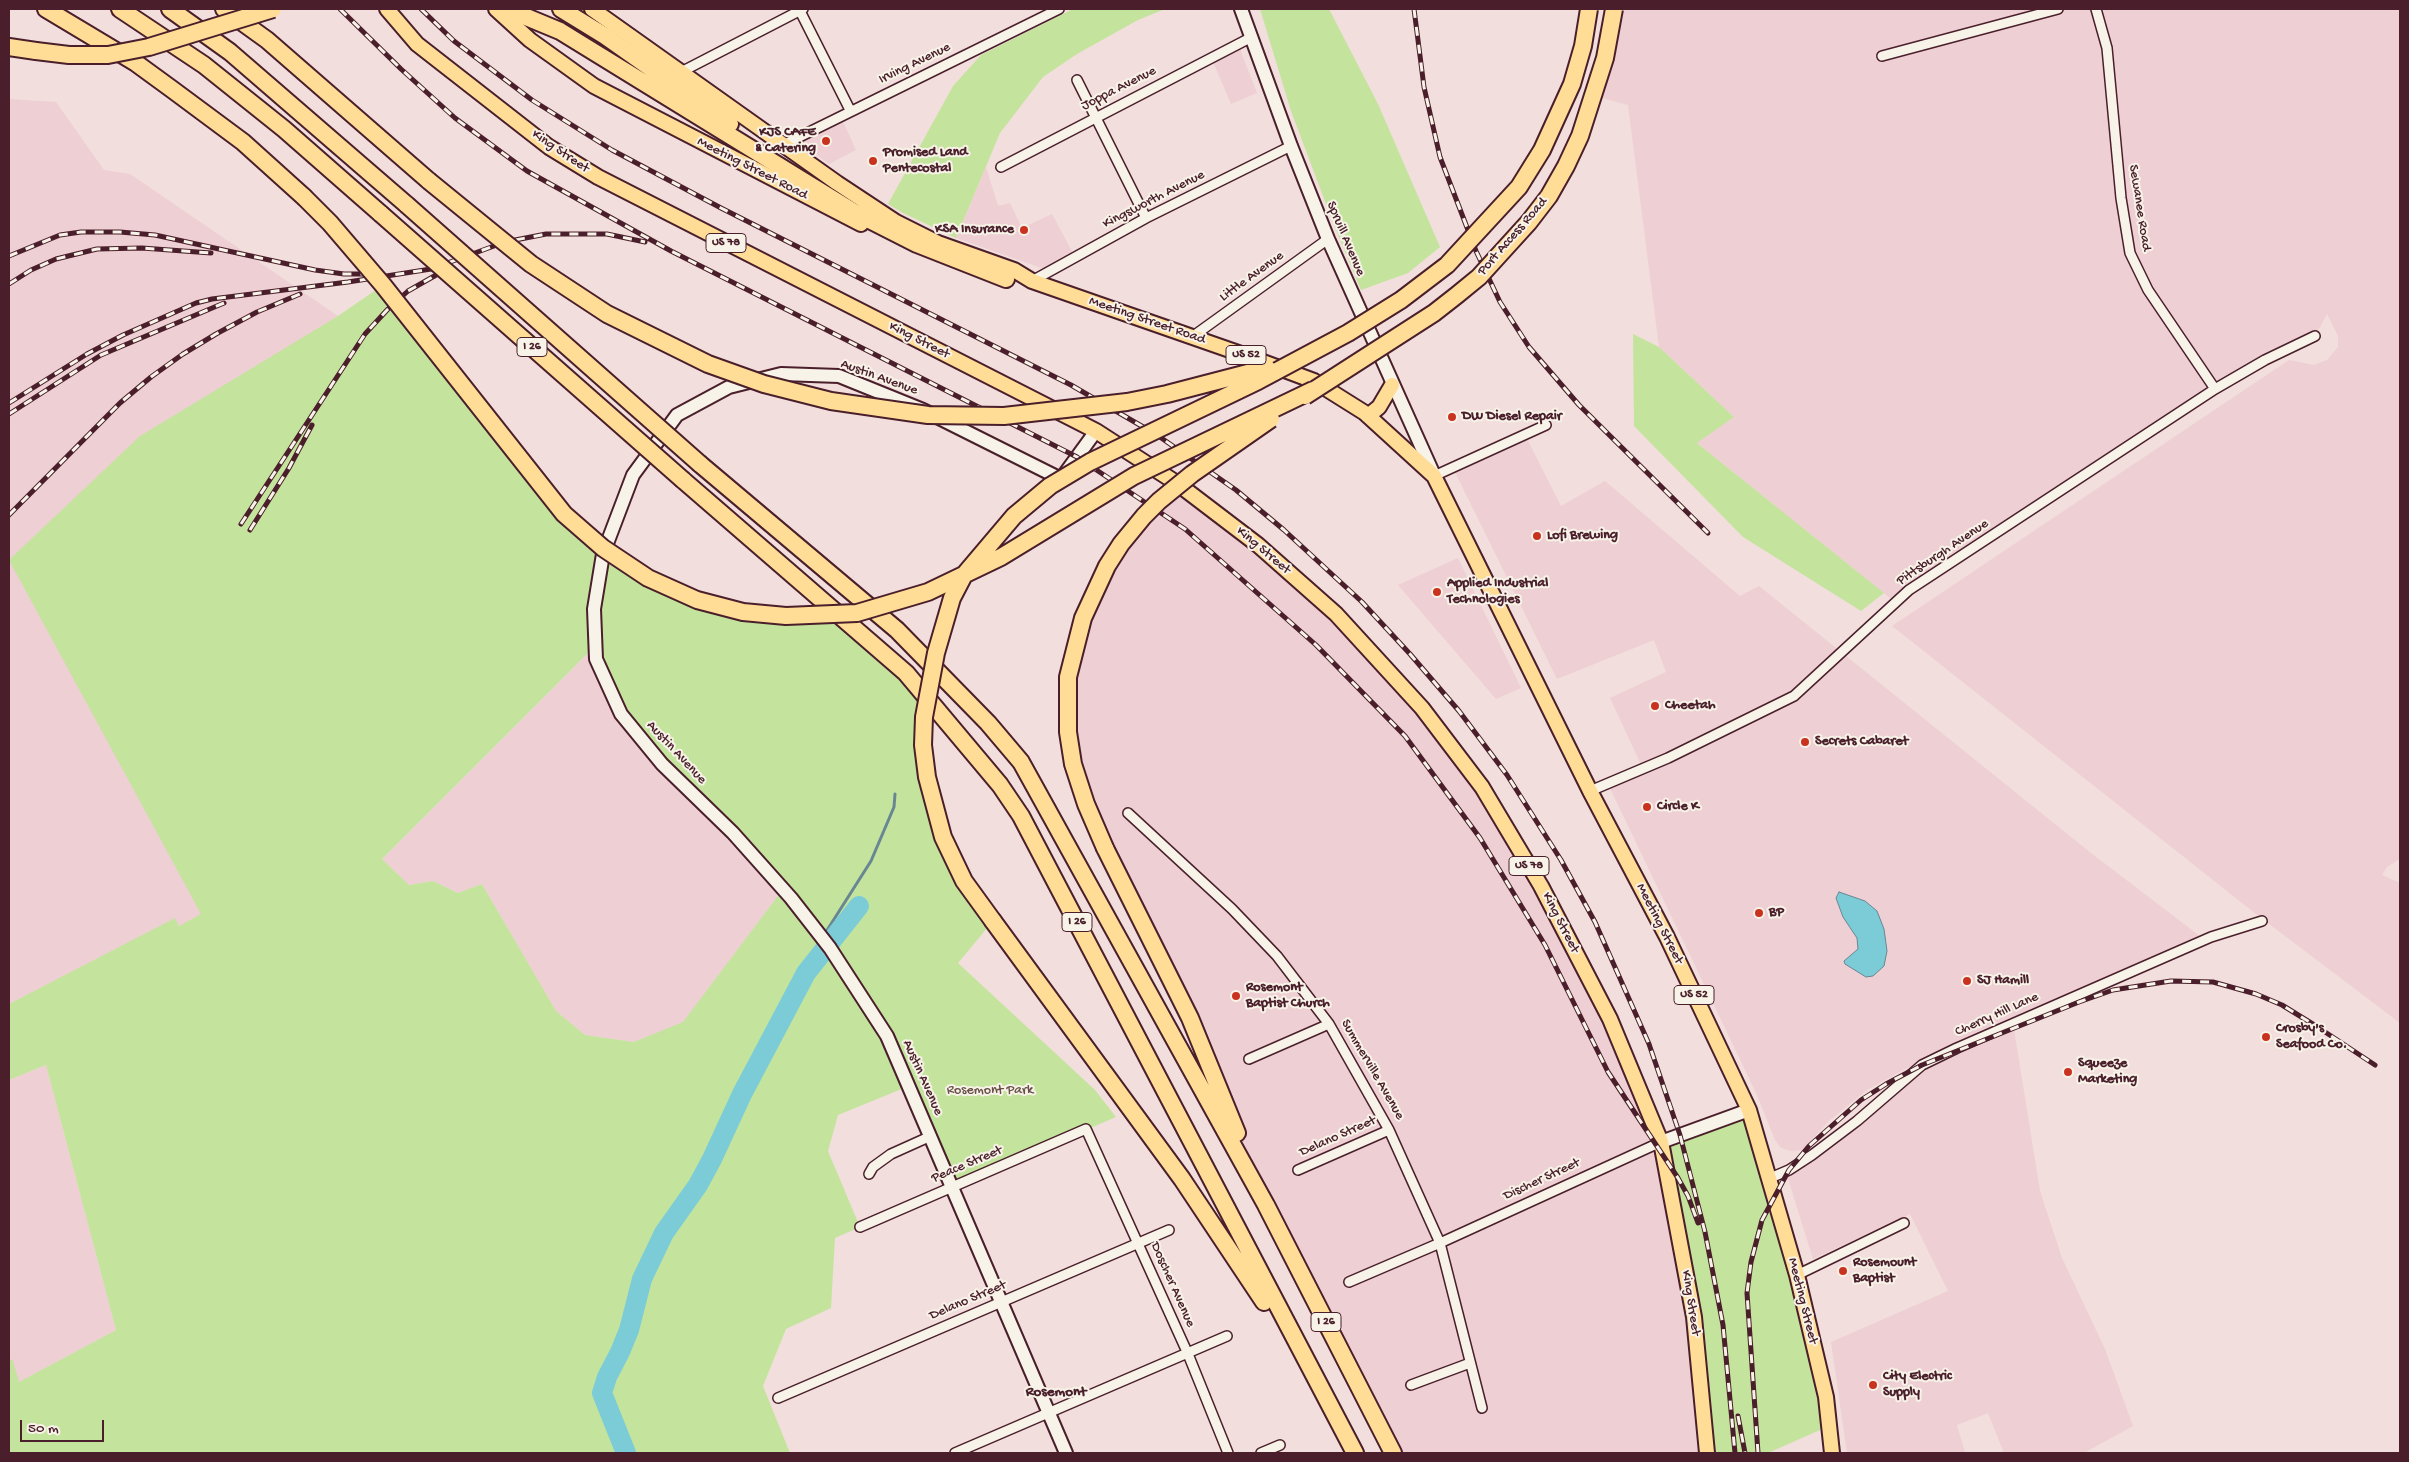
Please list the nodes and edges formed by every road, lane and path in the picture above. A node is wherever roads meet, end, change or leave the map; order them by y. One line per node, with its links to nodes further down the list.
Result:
1 (46, 9): 39 (highway, bridge)
2 (120, 9): 72 (highway, I 26, bridge)
3 (170, 9): 58 (highway, I 26, bridge)
4 (224, 9): 36 (highway, bridge)
5 (273, 9): 20 (highway, bridge)
6 (387, 9): 42 (main road, King Street / US 78)
7 (496, 9): 32 (main road, Meeting Street Road / US 52)
8 (508, 9): 32 (highway)
9 (561, 9): 31 (highway)
10 (592, 9): 22 (main road, Meeting Street Road / US 52)
11 (800, 9): 22 (street); 24 (street)
12 (1059, 9): 18 (street, Irving Avenue)
13 (1241, 9): 19 (street, Spruill Avenue)
14 (1589, 9): 36 (highway, Port Access Road, bridge)
15 (1614, 9): 39 (highway, Port Access Road, bridge)
16 (2058, 9): 21 (street)
17 (2096, 9): 38 (street, Sewanee Road)
18 (1042, 13): 24 (street, Irving Avenue)
19 (1250, 38): 25 (street, Joppa Avenue); 27 (street, Spruill Avenue)
20 (9, 47)
21 (1882, 56)
22 (682, 72): 26 (main road, Meeting Street Road / US 52)
23 (1077, 80): 25 (street)
24 (850, 110): 26 (street, Irving Avenue)
25 (1095, 117): 28 (street, Joppa Avenue); 29 (street)
26 (783, 145): 31 (main road, Meeting Street Road / US 52)
27 (1291, 146): 29 (street, Kingsworth Avenue); 30 (street, Spruill Avenue)
28 (1001, 167)
29 (1146, 218): 33 (street, Kingsworth Avenue)
30 (1328, 239): 35 (street, Little Avenue); 37 (street, Spruill Avenue)
31 (951, 248): 33 (main road, Meeting Street Road / US 52)
32 (1006, 279): 33 (main road, Meeting Street Road / US 52)
33 (1032, 281): 35 (main road, Meeting Street Road / US 52)
34 (2314, 336): 38 (street, Pittsburgh Avenue)
35 (1192, 337): 40 (main road, Meeting Street Road / US 52)
36 (1314, 352): 72 (highway, bridge)
37 (1392, 385): 40 (main road); 43 (street, Spruill Avenue)
38 (2215, 389): 44 (street, Pittsburgh Avenue)
39 (1313, 390): 58 (highway, bridge)
40 (1368, 416): 43 (main road, Meeting Street Road / US 52)
41 (1546, 426): 43 (street)
42 (1096, 431): 52 (street, Austin Avenue); 53 (main road, King Street / US 78)
43 (1434, 476): 44 (main road, Meeting Street / US 52)
44 (1590, 791): 49 (main road, Meeting Street / US 52)
45 (1128, 813): 47 (street, Summerville Avenue)
46 (2262, 921): 56 (street, Cherry Hill Lane)
47 (1329, 1024): 48 (street); 51 (street, Summerville Avenue)
48 (1249, 1059)
49 (1749, 1110): 53 (street, Discher Street); 56 (main road, Meeting Street / US 52)
50 (1086, 1129): 57 (street, Peace Street); 62 (street, Doscher Avenue)
51 (1389, 1130): 54 (street, Delano Street); 63 (street, Summerville Avenue)
52 (931, 1136): 55 (street); 57 (street, Austin Avenue)
53 (1661, 1142): 63 (street, Discher Street); 82 (main road, King Street / US 78)
54 (1298, 1170)
55 (869, 1174)
56 (1768, 1179): 64 (main road, Meeting Street / US 52)
57 (953, 1187): 60 (street, Peace Street); 66 (street, Austin Avenue)
58 (1266, 1205): 81 (highway, I 26)
59 (1904, 1223): 64 (street)
60 (860, 1227)
61 (1169, 1230): 62 (street, Delano Street)
62 (1138, 1242): 66 (street, Delano Street); 68 (street, Doscher Avenue)
63 (1440, 1243): 65 (street, Discher Street); 69 (street, Summerville Avenue)
64 (1797, 1275): 83 (main road, Meeting Street / US 52)
65 (1349, 1282)
66 (1000, 1302): 71 (street, Delano Street); 74 (street, Austin Avenue)
67 (1227, 1336): 68 (street)
68 (1188, 1354): 74 (street); 78 (street, Doscher Avenue)
69 (1470, 1363): 70 (street); 73 (street, Summerville Avenue)
70 (1411, 1385)
71 (778, 1398)
72 (1329, 1406): 80 (highway, I 26)
73 (1482, 1408)
74 (1049, 1413): 76 (street); 77 (street, Austin Avenue)
75 (1280, 1445): 79 (street)
76 (955, 1453)
77 (1066, 1453)
78 (1228, 1453)
79 (1261, 1453)
80 (1355, 1453)
81 (1393, 1453)
82 (1707, 1453)
83 (1832, 1453)

